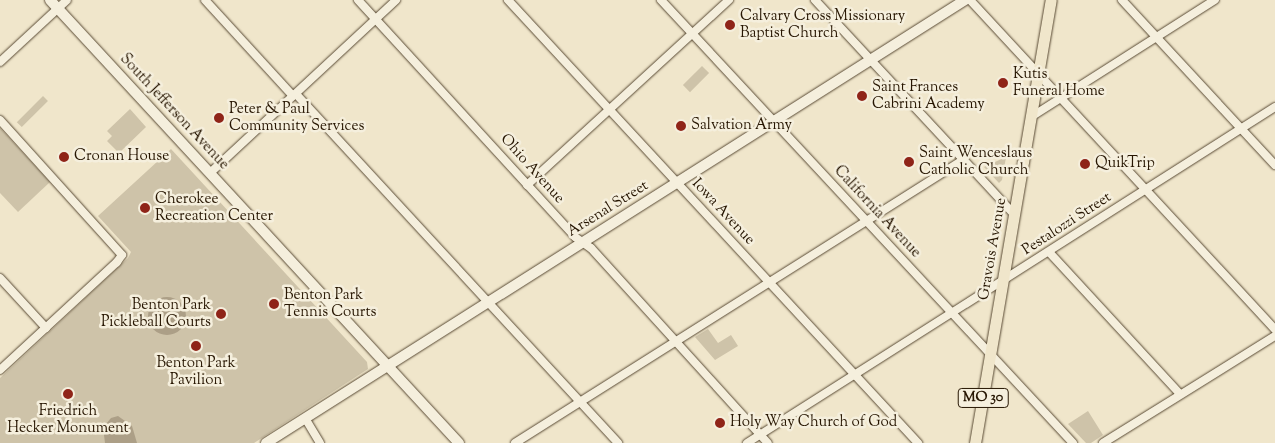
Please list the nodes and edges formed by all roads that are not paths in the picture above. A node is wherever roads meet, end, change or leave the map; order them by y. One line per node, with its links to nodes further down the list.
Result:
1 (50, 0): 15 (main road, South Jefferson Avenue)
2 (67, 0): 15 (street)
3 (205, 0): 22 (street)
4 (358, 0): 16 (street, Ohio Avenue)
5 (396, 0): 16 (street)
6 (508, 0): 25 (street, Iowa Avenue)
7 (661, 0): 17 (street, California Avenue)
8 (729, 0): 17 (street)
9 (815, 0): 19 (street)
10 (965, 0): 19 (main road, Arsenal Street)
11 (970, 0): 21 (street)
12 (1051, 0): 21 (main road, Gravois Avenue / MO 30)
13 (1122, 0): 18 (street)
14 (1215, 0): 18 (street)
15 (58, 8): 20 (street); 32 (main road, South Jefferson Avenue)
16 (376, 19): 22 (street); 34 (street, Ohio Avenue)
17 (693, 34): 25 (street); 28 (street, California Avenue)
18 (1156, 37): 23 (street); 29 (street)
19 (870, 60): 28 (main road, Arsenal Street); 30 (street)
20 (0, 62)
21 (1038, 75): 23 (street); 26 (main road, Gravois Avenue / MO 30)
22 (294, 95): 32 (street); 43 (street)
23 (1060, 98): 26 (street); 35 (street)
24 (1275, 107): 29 (street, Pestalozzi Street)
25 (610, 109): 33 (street, Iowa Avenue); 34 (street)
26 (1031, 117): 36 (main road, Gravois Avenue / MO 30)
27 (0, 120): 45 (street)
28 (774, 121): 33 (main road, Arsenal Street); 37 (street, California Avenue)
29 (1241, 129): 31 (street); 35 (street, Pestalozzi Street)
30 (963, 160): 36 (street); 37 (street)
31 (1275, 165)
32 (210, 173): 50 (main road, South Jefferson Avenue)
33 (678, 182): 38 (main road, Arsenal Street); 41 (street, Iowa Avenue)
34 (528, 185): 38 (street, Ohio Avenue)
35 (1146, 190): 39 (street, Pestalozzi Street); 46 (street)
36 (1014, 214): 42 (main road, Gravois Avenue / MO 30)
37 (865, 221): 41 (street); 44 (street, California Avenue)
38 (583, 243): 43 (main road, Arsenal Street); 48 (street, Ohio Avenue)
39 (1049, 252): 42 (street, Pestalozzi Street); 53 (street)
40 (0, 278): 45 (street)
41 (769, 282): 48 (street); 52 (street, Iowa Avenue)
42 (1002, 282): 44 (street, Pestalozzi Street); 49 (main road, Gravois Avenue / MO 30)
43 (489, 303): 50 (main road, Arsenal Street); 54 (street)
44 (953, 313): 49 (street, California Avenue); 52 (street, Pestalozzi Street)
45 (46, 328): 51 (street)
46 (1275, 329)
47 (1275, 336): 53 (street)
48 (676, 341): 54 (street); 56 (street, Ohio Avenue)
49 (990, 353): 65 (main road, Gravois Avenue / MO 30); 66 (street, California Avenue)
50 (388, 366): 55 (main road, Arsenal Street); 59 (main road, South Jefferson Avenue)
51 (0, 370)
52 (854, 375): 56 (street, Pestalozzi Street); 64 (street, Iowa Avenue)
53 (1180, 394): 67 (street)
54 (581, 403): 60 (street); 61 (street)
55 (305, 418): 57 (main road, Arsenal Street); 58 (street)
56 (760, 434): 62 (street, Pestalozzi Street); 63 (street, Ohio Avenue)
57 (266, 443)
58 (320, 443)
59 (459, 443)
60 (515, 443)
61 (618, 443)
62 (747, 443)
63 (768, 443)
64 (918, 443)
65 (975, 443)
66 (1073, 443)
67 (1103, 443)

